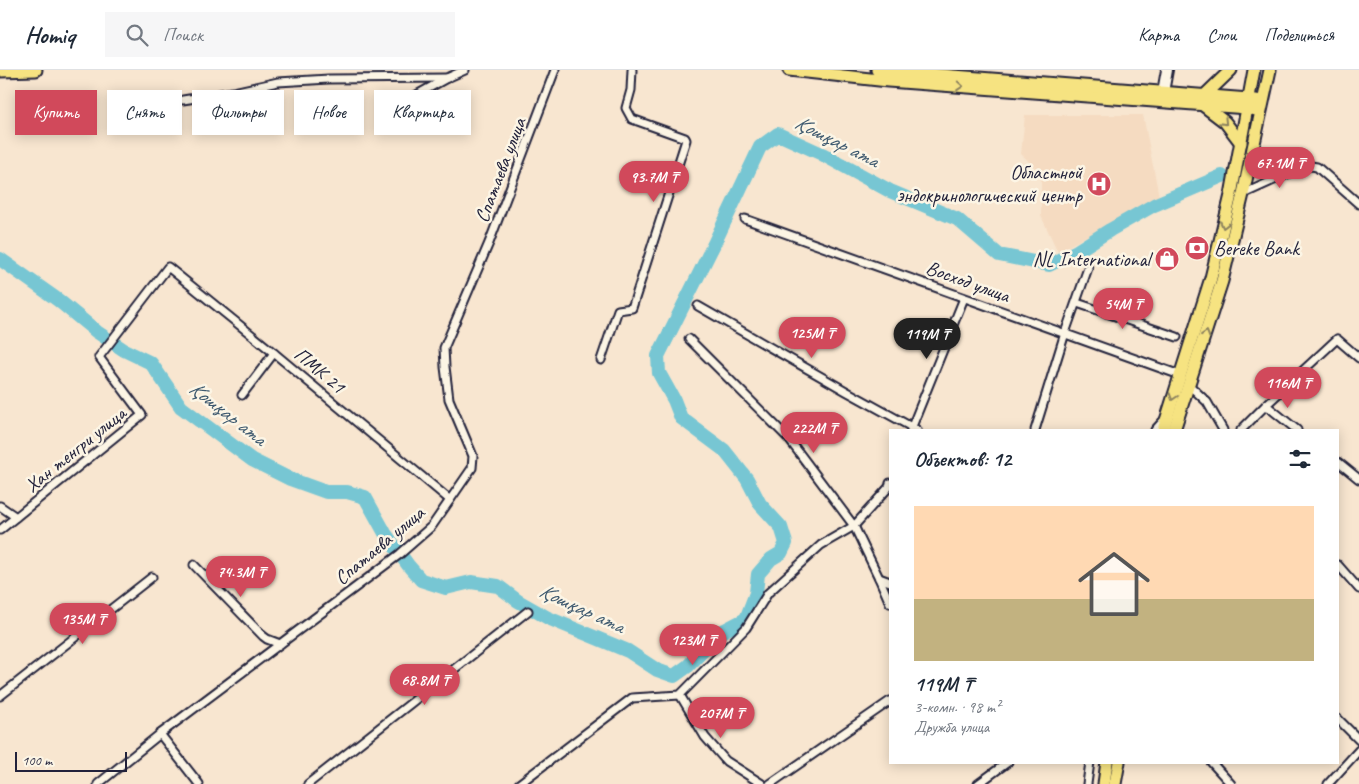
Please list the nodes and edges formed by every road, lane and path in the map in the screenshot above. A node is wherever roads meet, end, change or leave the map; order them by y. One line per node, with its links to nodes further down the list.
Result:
1 (36, 70): 11 (main road)
2 (465, 70): 12 (street)
3 (555, 70): 50 (street, Спатаева улица)
4 (632, 70): 33 (street)
5 (789, 70): 16 (main road, one-way to 16)
6 (885, 70): 14 (main road)
7 (1168, 70): 14 (main road)
8 (1230, 70): 16 (main road)
9 (1254, 70): 17 (main road)
10 (1270, 70): 18 (main road)
11 (0, 71)
12 (447, 78): 13 (street); 15 (street)
13 (425, 90)
14 (1163, 92): 16 (main road)
15 (183, 100)
16 (1204, 101): 17 (main road); 19 (main road, one-way to 19)
17 (1248, 104): 18 (main road); 19 (main road)
18 (1261, 106): 20 (main road)
19 (1241, 143): 34 (main road, one-way to 34)
20 (1243, 194): 21 (street); 35 (main road, one-way to 20)
21 (1359, 204)
22 (745, 219): 25 (street, Восход улица)
23 (168, 267): 31 (street, ПМК 21); 52 (street, Хан тенгри улица)
24 (1088, 268): 26 (street)
25 (964, 298): 28 (street, Восход улица); 39 (street)
26 (1077, 302): 28 (street); 29 (street)
27 (698, 306): 39 (street)
28 (1065, 333): 34 (street, Восход улица); 40 (street)
29 (1177, 337)
30 (689, 339): 53 (street)
31 (274, 353): 36 (street); 50 (street, ПМК 21)
32 (1359, 358): 37 (street)
33 (601, 360)
34 (1180, 375): 38 (main road, one-way to 38)
35 (1189, 385): 43 (main road); 44 (street)
36 (242, 395)
37 (1266, 405): 45 (street); 46 (street)
38 (1166, 416): 41 (street); 42 (main road)
39 (913, 429)
40 (1035, 429)
41 (1156, 429)
42 (1163, 429)
43 (1174, 429)
44 (1222, 429)
45 (1242, 429)
46 (1296, 429)
47 (1339, 463): 48 (street)
48 (1359, 480)
49 (889, 485): 53 (street)
50 (450, 500): 63 (street, Спатаева улица)
51 (0, 506): 52 (street)
52 (16, 516): 54 (street, Хан тенгри улица)
53 (854, 526): 58 (street); 64 (street)
54 (0, 530)
55 (194, 566): 63 (street)
56 (1339, 566): 60 (street)
57 (152, 577): 65 (street)
58 (879, 578): 59 (street); 61 (street)
59 (889, 582)
60 (1359, 589)
61 (889, 601)
62 (528, 611): 78 (street)
63 (280, 644): 68 (street, Спатаева улица)
64 (680, 695): 79 (street); 80 (street)
65 (0, 696)
66 (889, 702): 81 (street)
67 (1339, 720): 69 (street)
68 (160, 734): 76 (street, Спатаева улица); 77 (street)
69 (1359, 740)
70 (1359, 750): 87 (street)
71 (1005, 764): 82 (street)
72 (1090, 764): 83 (street)
73 (1107, 764): 84 (main road)
74 (1119, 764): 85 (main road)
75 (1213, 764): 86 (street)
76 (98, 784)
77 (199, 784)
78 (308, 784)
79 (519, 784)
80 (762, 784)
81 (770, 784)
82 (978, 784)
83 (1087, 784)
84 (1104, 784)
85 (1115, 784)
86 (1231, 784)
87 (1328, 784)

